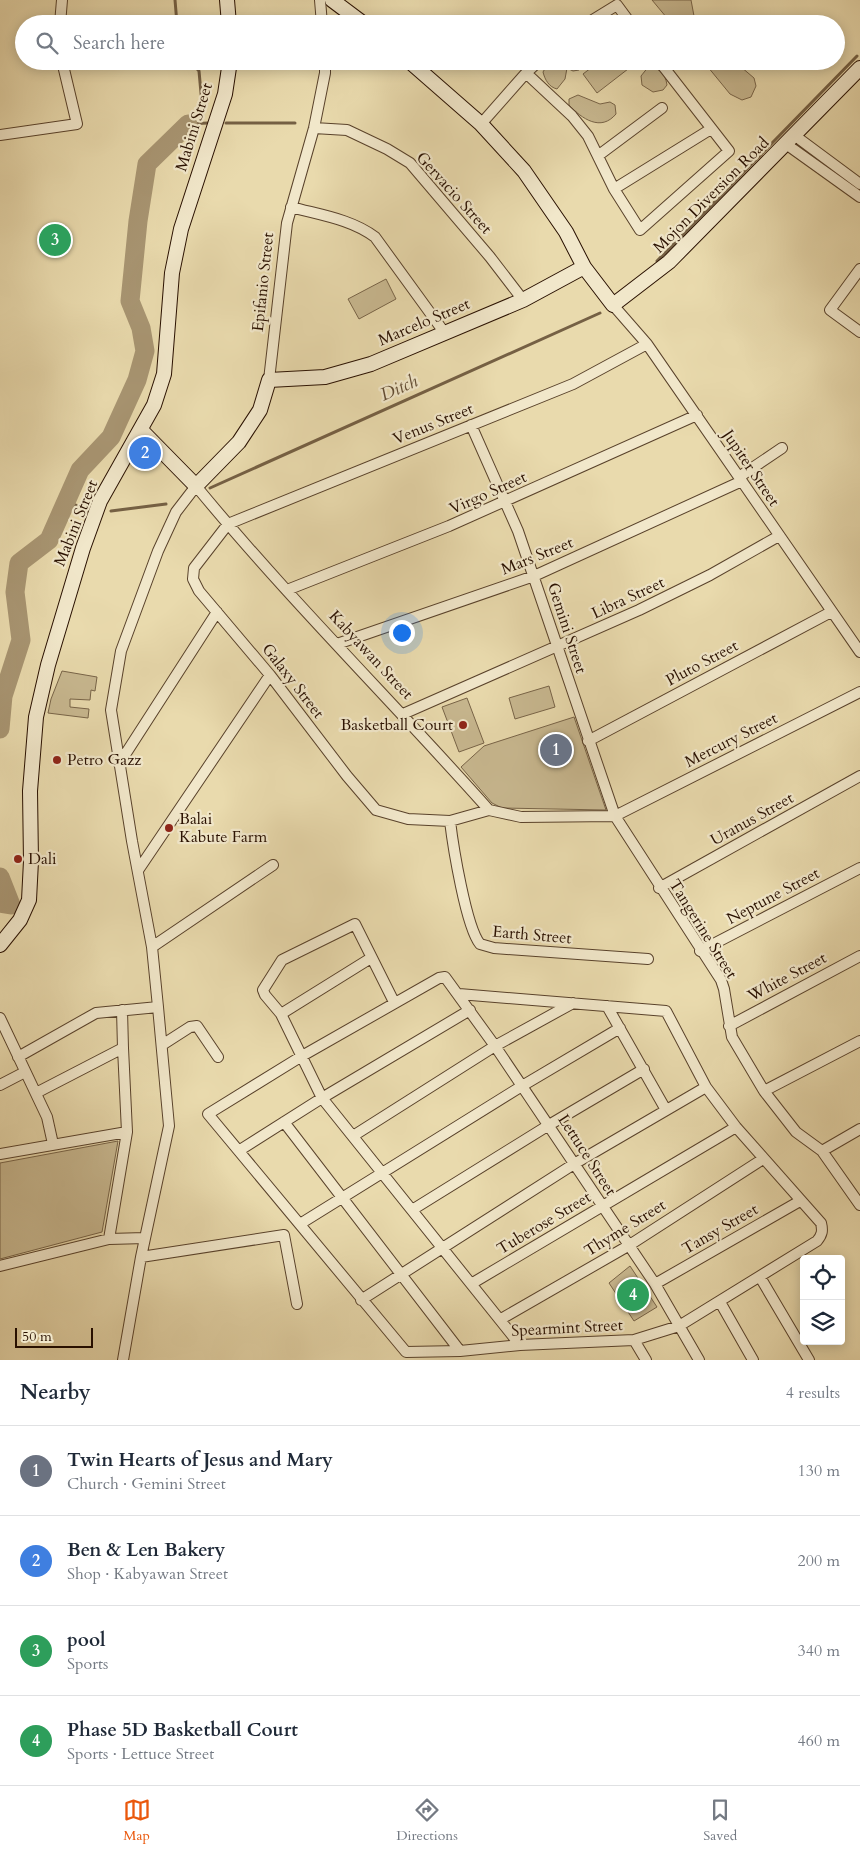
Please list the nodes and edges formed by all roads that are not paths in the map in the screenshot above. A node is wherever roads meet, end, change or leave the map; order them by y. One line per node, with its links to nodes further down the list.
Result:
1 (62, 0): 5 (street)
2 (228, 0): 6 (street)
3 (320, 0): 7 (street)
4 (332, 0): 8 (street)
5 (61, 15)
6 (229, 15)
7 (321, 15)
8 (352, 15)
9 (600, 15): 10 (street)
10 (624, 15)
11 (860, 68): 24 (street, Mojon Diversion Road)
12 (64, 70): 23 (street)
13 (229, 70): 40 (street, Mabini Street)
14 (325, 70): 21 (street, Epifanio Street)
15 (419, 70): 20 (street)
16 (529, 70): 18 (street)
17 (666, 70): 22 (street)
18 (526, 73): 20 (street); 25 (street)
19 (662, 108): 25 (street)
20 (481, 124): 30 (street)
21 (314, 128): 29 (street, Epifanio Street); 32 (street, Gervacio Street)
22 (711, 129): 27 (street); 27 (street)
23 (0, 135)
24 (790, 139): 26 (street); 28 (street); 33 (street, Mojon Diversion Road)
25 (599, 155): 27 (street)
26 (860, 184)
27 (614, 189)
28 (860, 197)
29 (291, 208): 34 (street); 37 (street, Epifanio Street)
30 (584, 268): 32 (street, Marcelo Street); 33 (street)
31 (860, 269): 35 (street)
32 (523, 300): 34 (street, Marcelo Street)
33 (613, 305): 36 (street, Jupiter Street)
34 (444, 332): 37 (street, Marcelo Street)
35 (860, 332)
36 (647, 344): 38 (street, Jupiter Street); 39 (street, Venus Street)
37 (269, 380): 43 (street, Epifanio Street)
38 (697, 415): 42 (street, Jupiter Street); 44 (street, Virgo Street)
39 (471, 425): 44 (street, Gemini Street); 45 (street, Venus Street)
40 (142, 431): 43 (street, Kabyawan Street); 67 (street, Mabini Street)
41 (782, 448): 42 (street, Mars Street)
42 (741, 479): 46 (street, Jupiter Street); 47 (street, Mars Street)
43 (196, 486): 45 (street, Kabyawan Street); 58 (street)
44 (505, 502): 47 (street, Gemini Street); 48 (street, Virgo Street)
45 (228, 524): 48 (street, Kabyawan Street); 49 (street, Galaxy Street)
46 (779, 536): 50 (street, Jupiter Street); 52 (street, Libra Street)
47 (534, 576): 51 (street, Mars Street); 52 (street, Gemini Street)
48 (287, 590): 51 (street, Kabyawan Street)
49 (217, 612): 54 (street, Galaxy Street); 58 (street)
50 (831, 612): 53 (street, Jupiter Street); 57 (street, Pluto Street)
51 (337, 644): 56 (street, Kabyawan Street)
52 (557, 646): 56 (street, Libra Street); 57 (street, Gemini Street)
53 (860, 652)
54 (270, 675): 62 (street, Galaxy Street); 65 (street)
55 (860, 692): 61 (street, Mercury Street)
56 (402, 714): 60 (street, Kabyawan Street)
57 (588, 741): 61 (street, Gemini Street)
58 (119, 764): 65 (street)
59 (860, 776): 66 (street, Uranus Street)
60 (488, 810): 61 (street); 62 (street, Galaxy Street)
61 (615, 816): 66 (street, Tangerine Street)
62 (450, 821): 72 (street, Earth Street)
63 (273, 865): 68 (street)
64 (860, 868): 69 (street, Neptune Street)
65 (139, 869): 68 (street)
66 (659, 888): 69 (street, Tangerine Street)
67 (0, 945)
68 (152, 948): 77 (street)
69 (700, 951): 82 (street, Tangerine Street)
70 (860, 956): 82 (street, White Street)
71 (371, 958): 74 (street); 80 (street); 80 (street)
72 (648, 959)
73 (459, 994): 74 (street, Lettuce Street); 75 (street); 79 (street, Lettuce Street)
74 (394, 1002): 88 (street)
75 (574, 1002): 76 (street); 86 (street)
76 (607, 1006): 83 (street); 95 (street)
77 (158, 1007): 78 (street); 85 (street)
78 (122, 1010): 87 (street); 89 (street)
79 (470, 1010): 86 (street, Lettuce Street); 98 (street)
80 (281, 1014): 88 (street)
81 (0, 1018): 89 (street)
82 (729, 1026): 96 (street, Tangerine Street)
83 (620, 1028): 91 (street); 94 (street)
84 (860, 1041): 96 (street)
85 (162, 1045): 90 (street); 119 (street)
86 (495, 1046): 94 (street, Lettuce Street); 105 (street)
87 (123, 1048): 97 (street); 104 (street)
88 (302, 1056): 98 (street); 107 (street)
89 (18, 1057): 92 (street)
90 (218, 1057)
91 (644, 1069): 99 (street); 101 (street)
92 (25, 1072): 93 (street); 97 (street)
93 (0, 1085)
94 (522, 1086): 101 (street, Lettuce Street); 112 (street)
95 (706, 1087): 99 (street); 102 (street)
96 (764, 1091): 108 (street, Tangerine Street)
97 (36, 1093): 106 (street)
98 (322, 1098): 100 (street); 105 (street)
99 (666, 1110): 111 (street)
100 (284, 1122): 107 (street); 113 (street)
101 (549, 1125): 111 (street, Lettuce Street); 117 (street)
102 (736, 1127): 110 (street); 116 (street, Tuberose Street)
103 (860, 1129): 108 (street)
104 (127, 1132): 106 (street); 120 (street)
105 (353, 1136): 112 (street)
106 (53, 1144): 109 (street)
107 (240, 1150): 118 (street)
108 (822, 1151): 115 (street, Tangerine Street)
109 (0, 1154)
110 (763, 1159): 114 (street); 121 (street, Thyme Street)
111 (574, 1164): 116 (street, Lettuce Street); 122 (street)
112 (380, 1173): 113 (street); 117 (street)
113 (342, 1198): 118 (street); 125 (street)
114 (800, 1201): 126 (street, Spearmint Street); 128 (street, Tansy Street)
115 (860, 1205)
116 (602, 1206): 121 (street, Lettuce Street); 127 (street, Tuberose Street)
117 (412, 1210): 122 (street)
118 (300, 1224): 129 (street)
119 (145, 1238): 120 (street); 123 (street)
120 (109, 1239): 124 (street)
121 (628, 1246): 128 (street, Lettuce Street); 132 (street, Thyme Street)
122 (444, 1248): 125 (street); 127 (street)
123 (141, 1257): 131 (street); 137 (street)
124 (0, 1266)
125 (401, 1275): 129 (street); 136 (street)
126 (760, 1276): 130 (street, Spearmint Street); 141 (street)
127 (471, 1284): 132 (street)
128 (655, 1284): 133 (street, Lettuce Street)
129 (361, 1300): 136 (street, Spearmint Street)
130 (720, 1302): 133 (street, Spearmint Street); 140 (street)
131 (297, 1304)
132 (501, 1319): 135 (street)
133 (679, 1326): 134 (street, Spearmint Street); 139 (street, Lettuce Street)
134 (634, 1340): 135 (street, Spearmint Street); 138 (street)
135 (520, 1345): 136 (street, Spearmint Street)
136 (460, 1351)
137 (123, 1360)
138 (646, 1360)
139 (699, 1360)
140 (753, 1360)
141 (809, 1360)

